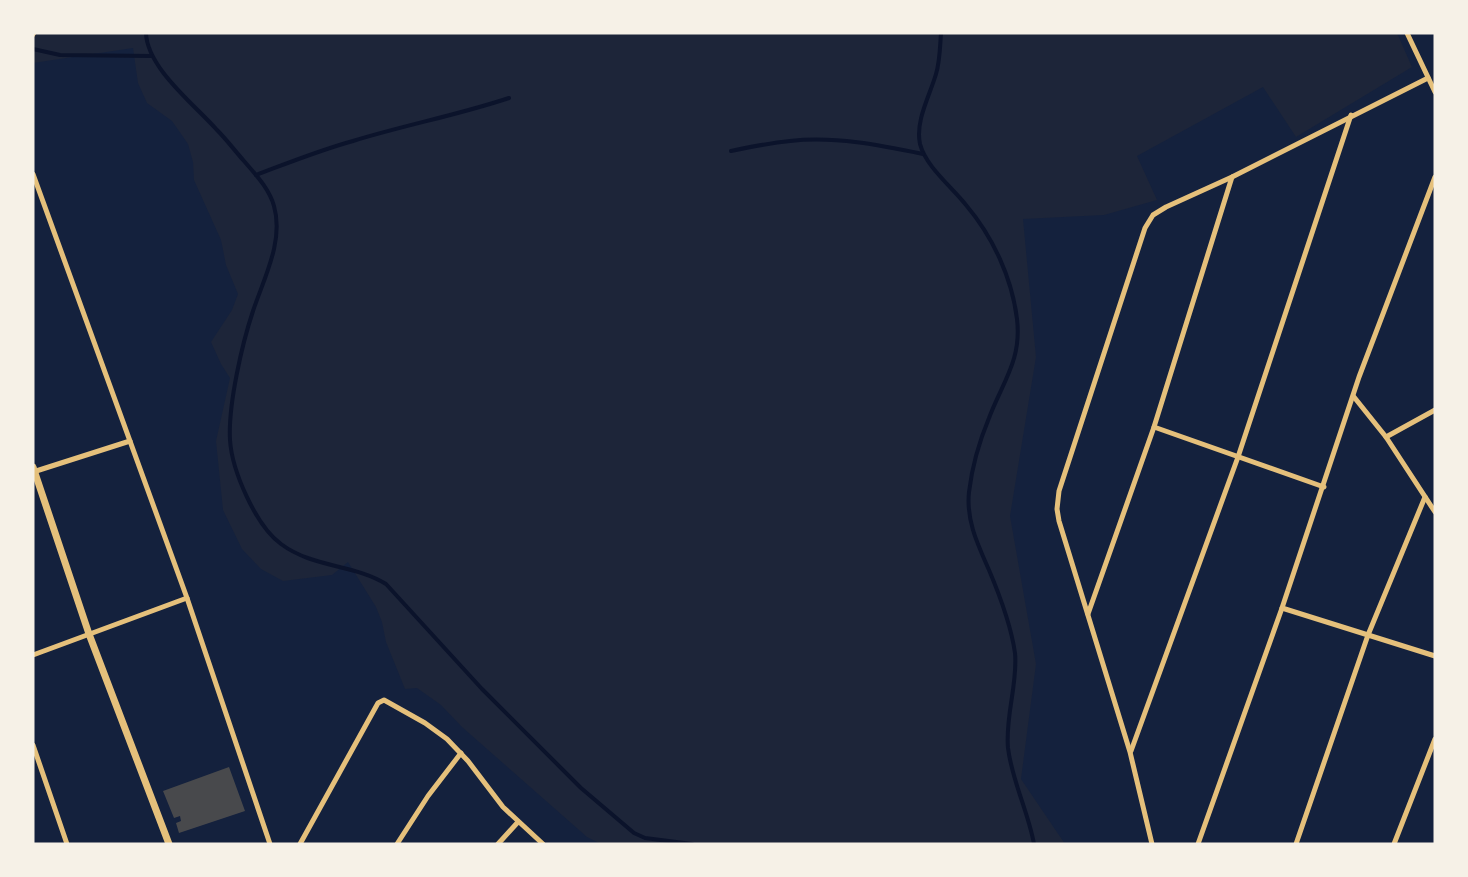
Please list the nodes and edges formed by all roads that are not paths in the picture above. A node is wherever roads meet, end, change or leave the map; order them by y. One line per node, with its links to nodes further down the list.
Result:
1 (1407, 33): 2 (street)
2 (1428, 78): 3 (street); 4 (street)
3 (1435, 92)
4 (1351, 115): 6 (street); 13 (street)
5 (33, 174): 12 (street)
6 (1232, 177): 10 (street); 20 (street)
7 (1435, 177): 8 (street)
8 (1354, 397): 11 (street); 15 (street)
9 (1435, 411): 11 (street)
10 (1154, 427): 13 (street); 20 (street)
11 (1386, 437): 16 (street)
12 (130, 441): 14 (street); 18 (street)
13 (1238, 458): 15 (street); 27 (street)
14 (33, 470): 21 (street)
15 (1324, 487): 19 (street)
16 (1425, 497): 17 (street); 22 (street)
17 (1435, 512)
18 (187, 598): 21 (street); 32 (street)
19 (1282, 608): 22 (street); 38 (street)
20 (1087, 615): 27 (street)
21 (89, 634): 23 (street); 31 (street)
22 (1368, 635): 24 (street); 39 (street)
23 (33, 655)
24 (1435, 656)
25 (1435, 739): 40 (street)
26 (33, 745): 30 (street)
27 (1130, 752): 37 (street)
28 (461, 753): 29 (street); 33 (street); 34 (street)
29 (518, 822): 35 (street); 36 (street)
30 (67, 844)
31 (169, 844)
32 (270, 844)
33 (300, 844)
34 (397, 844)
35 (498, 844)
36 (543, 844)
37 (1152, 844)
38 (1198, 844)
39 (1296, 844)
40 (1394, 844)

